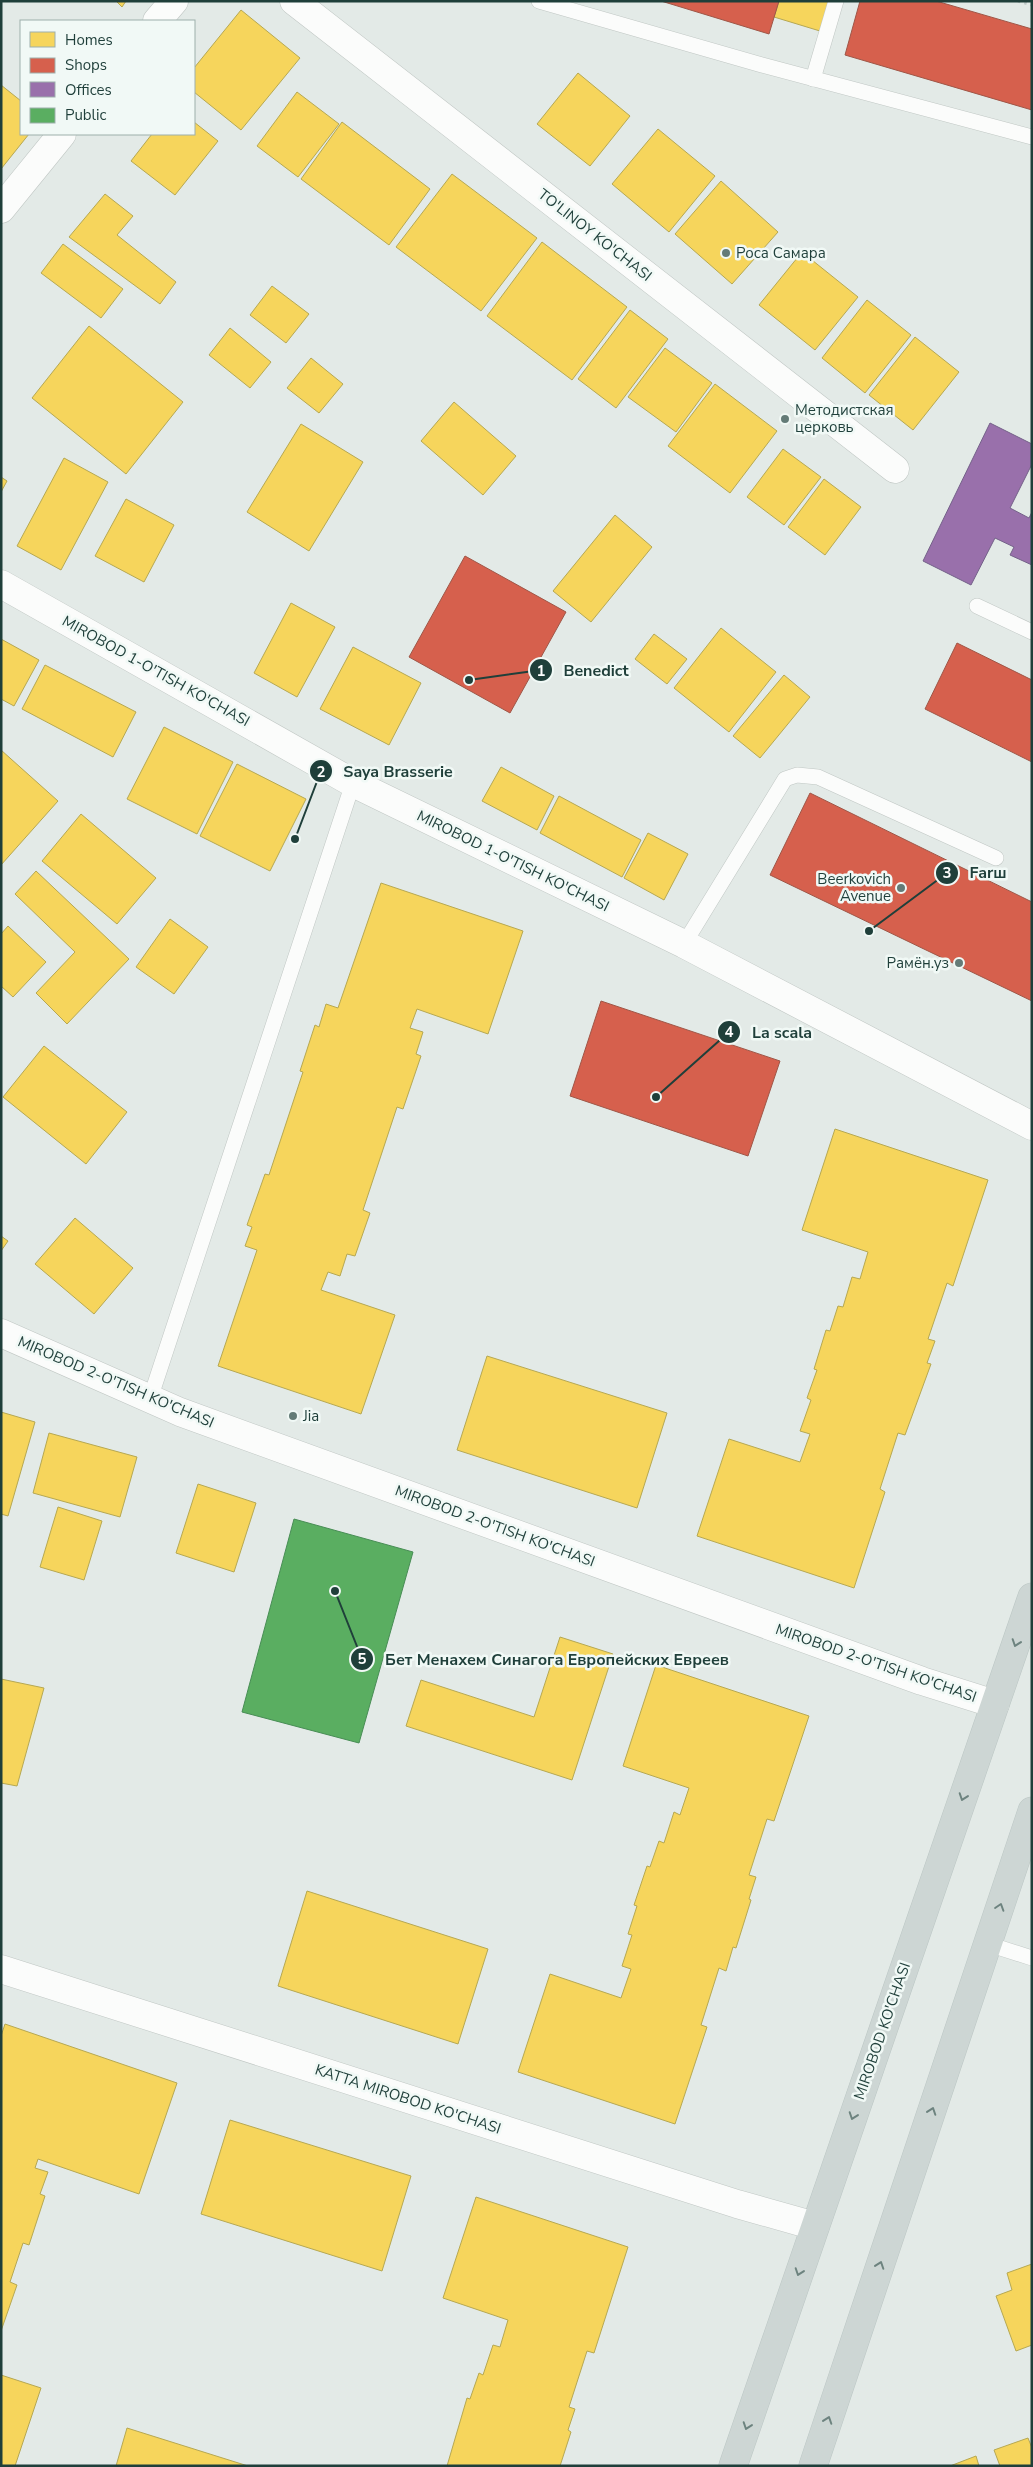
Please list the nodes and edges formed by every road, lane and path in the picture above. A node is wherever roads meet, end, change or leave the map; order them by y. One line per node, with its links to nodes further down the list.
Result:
1 (174, 1): 7 (street)
2 (294, 1): 12 (street, TO'LINOY KO'CHASI)
3 (539, 1): 8 (lane)
4 (836, 1): 8 (lane)
5 (1018, 1): 6 (path)
6 (1032, 5)
7 (158, 20)
8 (814, 78): 10 (lane)
9 (61, 135): 11 (street)
10 (1032, 137)
11 (1, 209)
12 (895, 469)
13 (1, 584): 16 (street, MIROBOD 1-O'TISH KO'CHASI)
14 (977, 606): 15 (lane)
15 (1032, 632)
16 (353, 782): 18 (street, MIROBOD 1-O'TISH KO'CHASI); 21 (lane)
17 (996, 858): 18 (lane)
18 (684, 944): 19 (street, MIROBOD 1-O'TISH KO'CHASI)
19 (1032, 1126)
20 (1, 1333): 21 (street, MIROBOD 2-O'TISH KO'CHASI)
21 (150, 1399): 23 (street, MIROBOD 2-O'TISH KO'CHASI)
22 (1031, 1602): 23 (main road, MIROBOD KO'CHASI, one-way to 23)
23 (995, 1704): 28 (main road, MIROBOD KO'CHASI, one-way to 28)
24 (1032, 1811): 25 (main road, one-way to 24)
25 (988, 1944): 26 (lane); 30 (main road, one-way to 25)
26 (1032, 1958)
27 (1, 1969): 28 (street, KATTA MIROBOD KO'CHASI)
28 (815, 2226): 29 (main road, MIROBOD KO'CHASI, one-way to 29)
29 (733, 2466)
30 (813, 2466)

